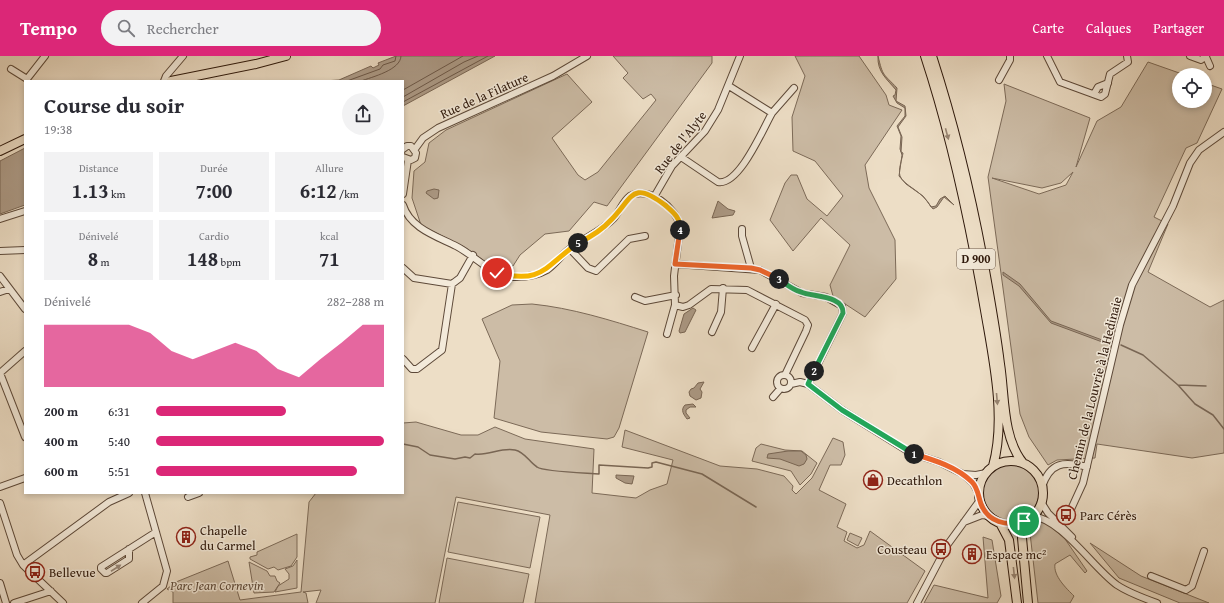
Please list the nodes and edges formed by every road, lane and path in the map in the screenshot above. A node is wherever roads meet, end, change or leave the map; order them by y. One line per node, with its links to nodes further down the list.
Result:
1 (45, 56): 14 (street)
2 (183, 56): 15 (street)
3 (286, 56): 16 (main road)
4 (587, 56): 25 (street, Rue de la Filature)
5 (740, 56): 18 (street, Rue de l'Alyte)
6 (925, 56): 66 (main road, D 900, one-way to 66)
7 (932, 56): 65 (main road, D 900)
8 (1010, 56): 17 (street)
9 (1047, 56): 10 (street)
10 (1127, 56)
11 (1190, 56): 12 (street)
12 (1206, 57): 13 (street)
13 (1210, 66)
14 (11, 69)
15 (164, 80)
16 (176, 80)
17 (999, 80)
18 (729, 86): 20 (street); 27 (street, Rue de l'Alyte)
19 (794, 88): 20 (street)
20 (772, 113): 27 (street)
21 (1223, 133): 23 (street, Chemin de la Louvrie à la Hedinaie); 67 (street, Chemin de la Louvrie à la Hedinaie)
22 (24, 139): 26 (main road)
23 (1224, 141)
24 (404, 148): 25 (street)
25 (415, 149): 28 (street, Rue de la Filature)
26 (0, 151)
27 (681, 157): 30 (street, Rue de l'Alyte)
28 (406, 159): 29 (street)
29 (404, 182)
30 (654, 197): 36 (street); 40 (street)
31 (24, 211): 33 (street)
32 (405, 216): 39 (street)
33 (0, 219)
34 (742, 229): 41 (street)
35 (645, 236): 36 (street)
36 (570, 249): 39 (street)
37 (24, 250): 38 (street)
38 (0, 251)
39 (473, 255): 44 (street)
40 (675, 264): 41 (street); 48 (street)
41 (751, 268): 61 (street)
42 (404, 269): 44 (street)
43 (0, 276): 46 (street)
44 (452, 284): 57 (street)
45 (723, 288): 50 (street); 51 (street); 53 (street)
46 (9, 289): 47 (street); 52 (street)
47 (0, 292)
48 (676, 295): 49 (street); 51 (street)
49 (635, 297)
50 (776, 304): 55 (street); 59 (street)
51 (675, 305): 54 (street)
52 (24, 308)
53 (712, 332)
54 (667, 334)
55 (752, 348)
56 (24, 352): 58 (street)
57 (404, 360)
58 (1, 370): 64 (street)
59 (785, 375): 60 (street); 62 (street)
60 (791, 384): 61 (street); 62 (street)
61 (808, 384): 69 (street)
62 (780, 388): 63 (street)
63 (773, 397)
64 (24, 434)
65 (1022, 463): 66 (main road); 71 (main road)
66 (993, 466): 68 (main road)
67 (1087, 467): 71 (street); 83 (street, Chemin de la Louvrie à la Hedinaie)
68 (986, 473): 69 (street); 77 (main road)
69 (963, 474): 77 (street)
70 (24, 478): 72 (street)
71 (1042, 486): 78 (main road)
72 (0, 487)
73 (127, 494): 90 (street)
74 (145, 494): 86 (street)
75 (196, 494): 76 (street)
76 (188, 497)
77 (979, 497): 80 (main road); 85 (street)
78 (1041, 502): 81 (main road); 83 (street)
79 (0, 503): 90 (street)
80 (989, 516): 84 (main road); 85 (street)
81 (1032, 516): 82 (main road); 89 (street)
82 (1024, 521): 84 (main road); 100 (main road)
83 (1058, 522): 89 (street)
84 (1000, 523): 99 (main road, one-way to 99)
85 (958, 528): 98 (street)
86 (156, 532): 87 (street); 97 (street)
87 (129, 549): 87 (street, one-way to 87)
88 (1204, 551): 91 (street)
89 (1096, 564): 101 (street)
90 (23, 565): 93 (street)
91 (1151, 576)
92 (0, 584): 94 (street)
93 (51, 591): 95 (street); 96 (street)
94 (6, 603)
95 (14, 603)
96 (63, 603)
97 (142, 603)
98 (917, 603)
99 (1017, 603)
100 (1028, 603)
101 (1156, 603)

